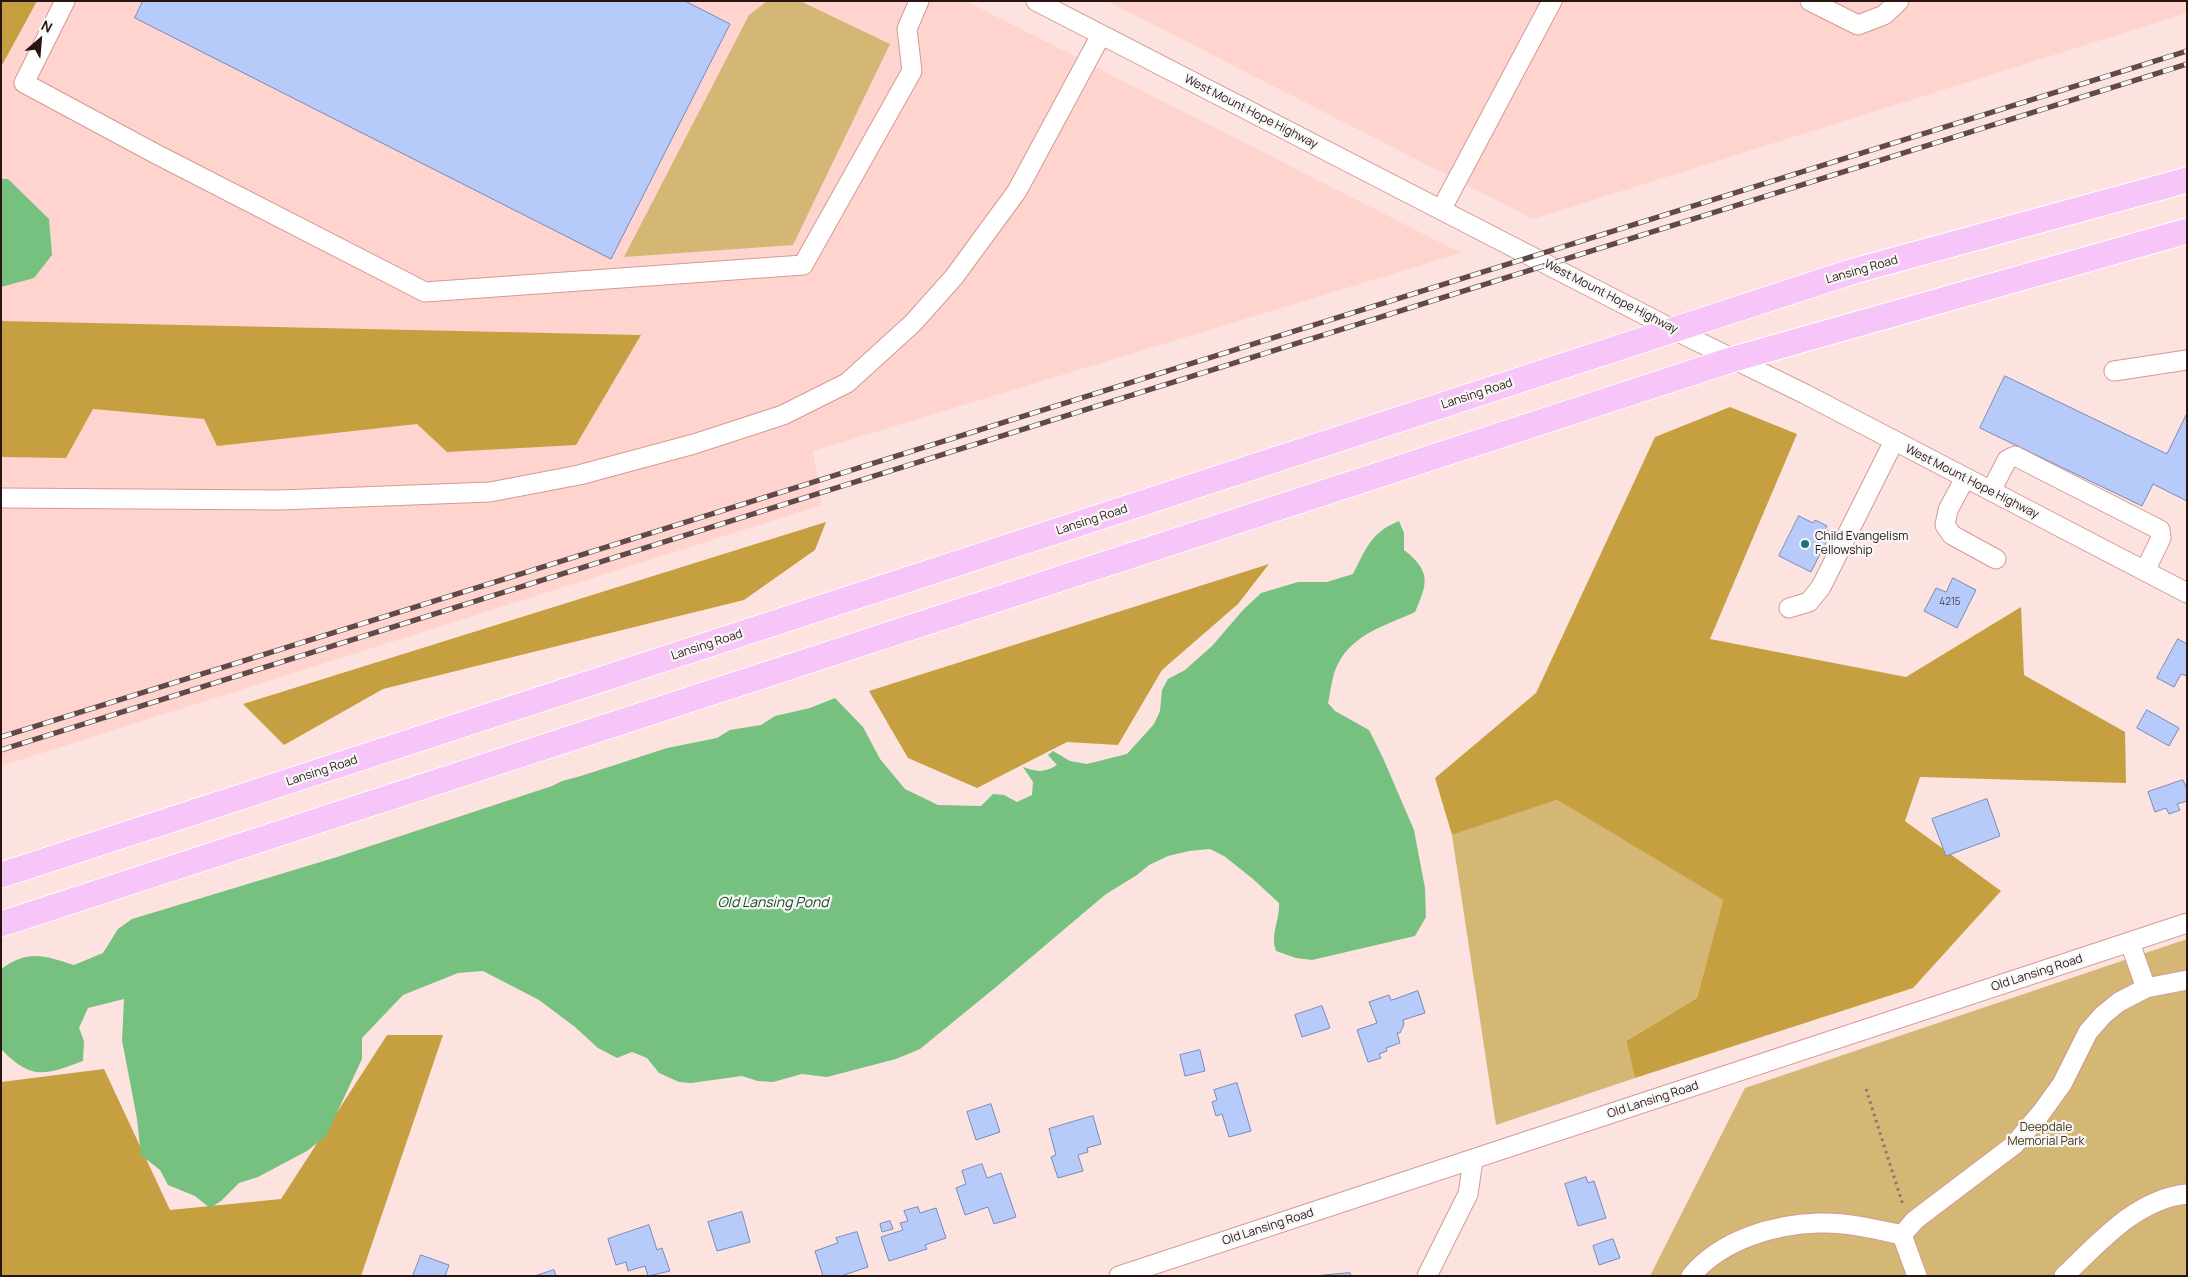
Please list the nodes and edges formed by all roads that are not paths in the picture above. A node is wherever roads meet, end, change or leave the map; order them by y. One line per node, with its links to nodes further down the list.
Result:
1 (65, 1): 2 (street)
2 (919, 1)
3 (1552, 1): 9 (street)
4 (1810, 1): 5 (street)
5 (1899, 1)
6 (1045, 3): 7 (street, West Mount Hope Highway)
7 (1101, 35): 9 (street, West Mount Hope Highway); 18 (street)
8 (2187, 180): 11 (main road, Lansing Road)
9 (1440, 210): 11 (street, West Mount Hope Highway)
10 (2187, 231): 12 (main road)
11 (1674, 330): 12 (street, West Mount Hope Highway); 23 (main road, Lansing Road)
12 (1734, 360): 15 (street, West Mount Hope Highway); 25 (main road)
13 (2187, 360): 14 (street)
14 (2114, 371)
15 (1894, 441): 16 (street, West Mount Hope Highway); 22 (street)
16 (1965, 478): 17 (street, West Mount Hope Highway); 19 (street)
17 (1990, 491): 20 (street, West Mount Hope Highway); 20 (street)
18 (1, 498)
19 (1996, 559)
20 (2145, 571): 21 (street, West Mount Hope Highway)
21 (2187, 592)
22 (1789, 608)
23 (1, 876)
24 (2187, 923): 26 (street, Old Lansing Road)
25 (1, 924)
26 (2130, 942): 28 (street); 29 (street, Old Lansing Road)
27 (2187, 980): 28 (street)
28 (2146, 988): 31 (street)
29 (1473, 1160): 32 (street, Old Lansing Road); 33 (street)
30 (2187, 1194): 36 (street)
31 (1902, 1234): 34 (street); 35 (street)
32 (1119, 1276)
33 (1427, 1276)
34 (1691, 1276)
35 (1917, 1276)
36 (2064, 1276)

